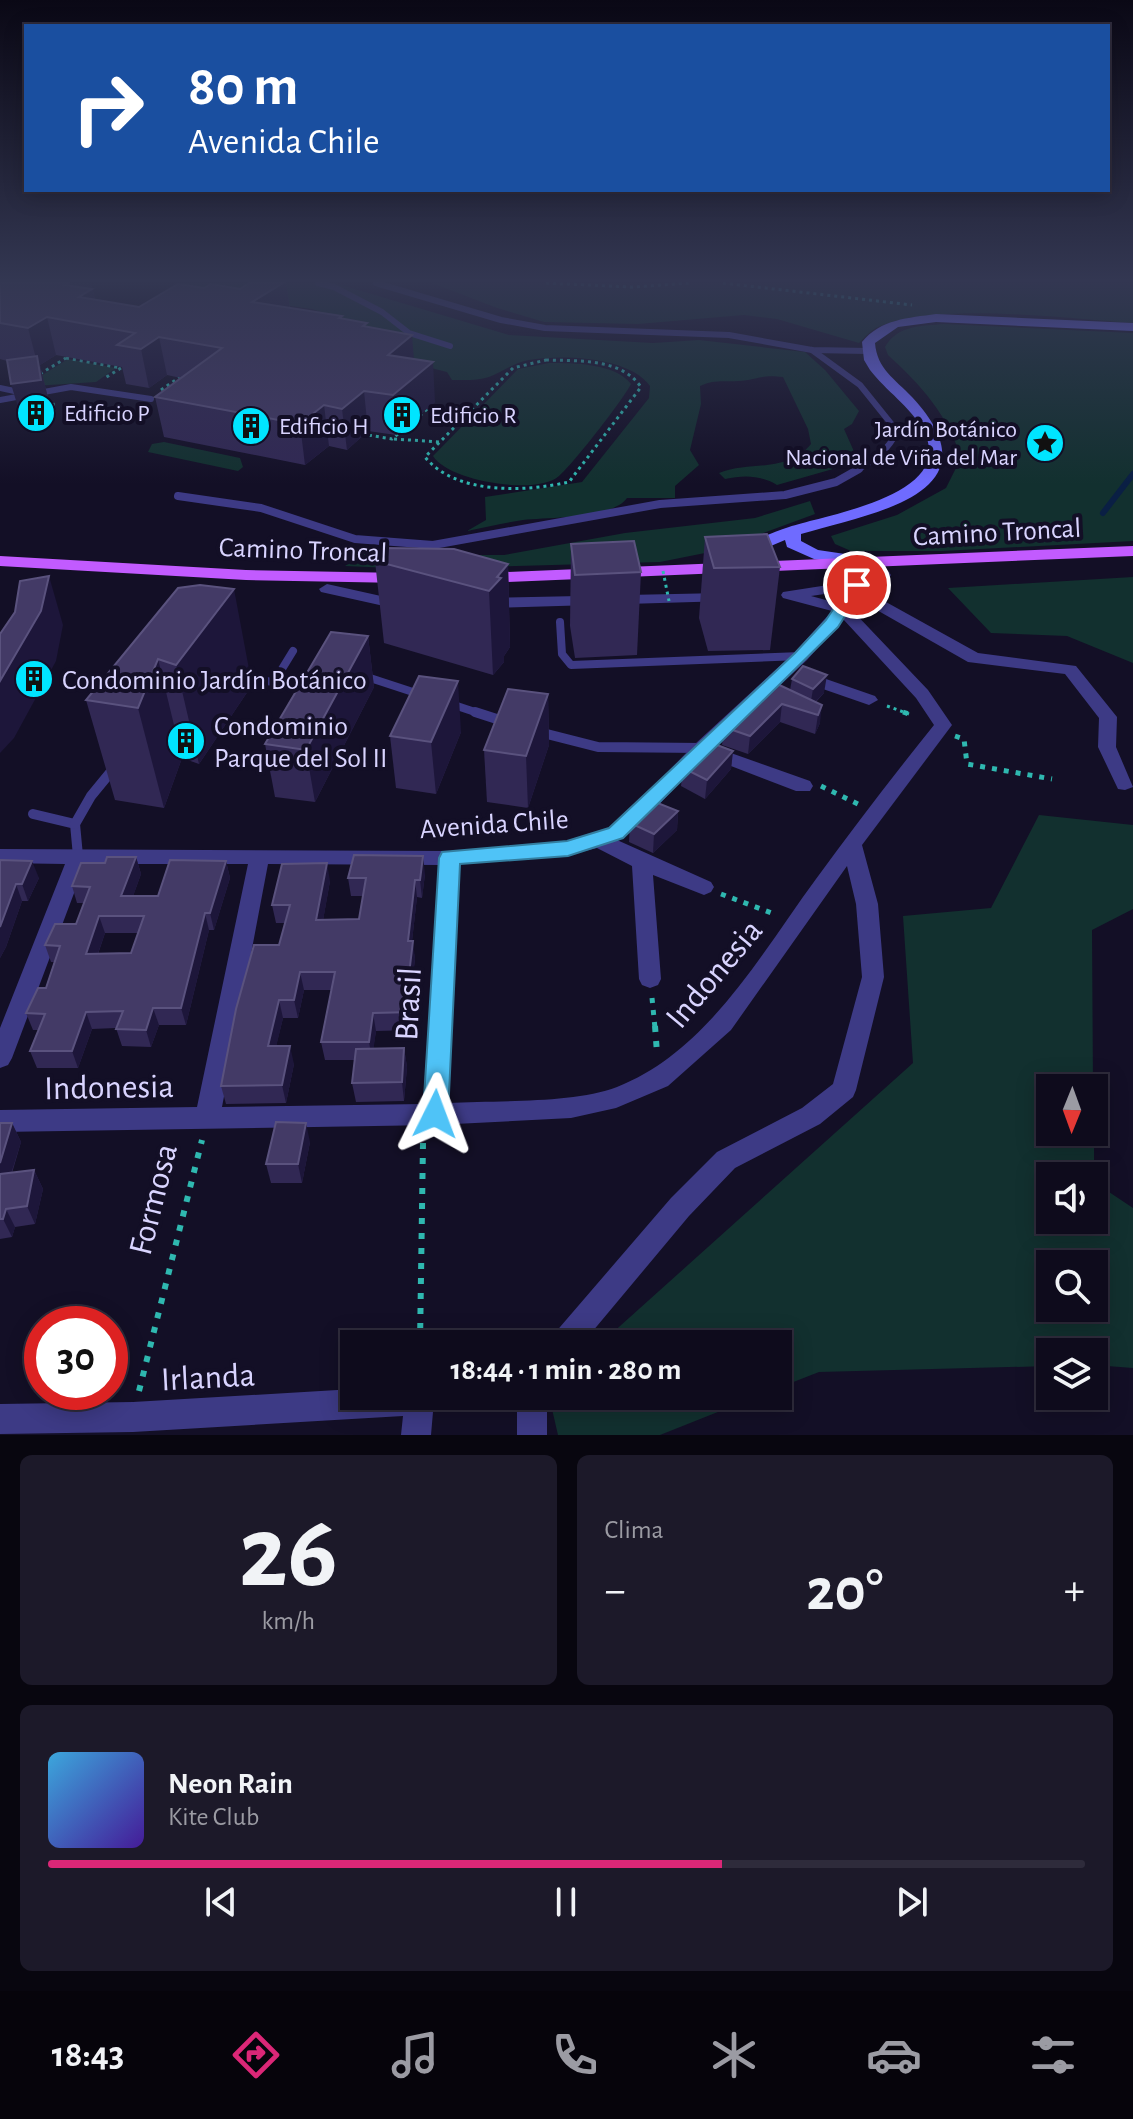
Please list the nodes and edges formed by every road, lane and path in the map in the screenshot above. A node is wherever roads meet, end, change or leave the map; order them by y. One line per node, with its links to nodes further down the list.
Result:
1 (812, 350): 2 (lane); 19 (lane)
2 (868, 351): 20 (main road)
3 (74, 353): 4 (path)
4 (66, 358): 5 (path); 7 (path)
5 (39, 368)
6 (186, 372): 11 (path)
7 (113, 373): 8 (path); 9 (path)
8 (127, 375)
9 (97, 384)
10 (0, 388): 12 (lane)
11 (180, 390)
12 (23, 393): 13 (lane); 14 (lane)
13 (151, 399)
14 (0, 400)
15 (433, 404): 17 (path)
16 (352, 432): 17 (path)
17 (392, 439): 18 (path)
18 (440, 442): 18 (path)
19 (178, 496)
20 (793, 531): 23 (main road); 25 (main road)
21 (1133, 551): 23 (main road, Camino Troncal)
22 (0, 561): 26 (main road, Camino Troncal)
23 (869, 562): 25 (main road, Camino Troncal)
24 (1133, 563): 27 (main road, Camino Troncal)
25 (672, 572): 28 (main road, Camino Troncal); 31 (path, bridge)
26 (0, 575)
27 (883, 575): 28 (main road, Camino Troncal); 30 (street, Avenida Chile)
28 (470, 591): 29 (street)
29 (744, 597)
30 (850, 598): 30 (street); 34 (street, Avenida Chile); 40 (street); 45 (street)
31 (669, 601)
32 (560, 622): 34 (lane)
33 (293, 651): 37 (lane)
34 (801, 656): 35 (street, Avenida Chile)
35 (785, 669): 38 (street); 42 (street, Avenida Chile)
36 (348, 670): 39 (lane)
37 (227, 676)
38 (869, 700): 40 (path)
39 (516, 725)
40 (942, 728): 44 (path); 48 (street, Indonesia)
41 (531, 729): 42 (lane)
42 (702, 748): 46 (street); 50 (street, Avenida Chile)
43 (119, 761): 49 (lane)
44 (1052, 779)
45 (1125, 784)
46 (803, 786): 48 (path)
47 (33, 814): 49 (lane)
48 (874, 814): 51 (street, Indonesia)
49 (75, 824): 54 (lane)
50 (599, 840): 55 (street, Avenida Chile); 56 (street)
51 (852, 845): 58 (street, Indonesia); 66 (street)
52 (260, 855): 54 (street, Avenida Chile); 55 (street, Avenida Chile); 63 (street, Formosa)
53 (0, 856): 54 (street, Avenida Chile)
54 (78, 856): 60 (street)
55 (450, 858): 62 (street, Brasil)
56 (642, 862): 57 (street); 59 (street)
57 (704, 887): 58 (path)
58 (798, 923): 61 (street, Indonesia)
59 (650, 979): 61 (path)
60 (0, 1058)
61 (659, 1079): 62 (street, Indonesia)
62 (435, 1114): 63 (street, Indonesia); 65 (path)
63 (207, 1118): 64 (street, Indonesia); 70 (path, Formosa)
64 (0, 1121)
65 (420, 1330)
66 (576, 1330)
67 (340, 1404): 70 (street, Irlanda)
68 (424, 1410): 72 (street)
69 (532, 1410): 73 (street)
70 (133, 1417): 71 (street, Irlanda)
71 (0, 1419)
72 (416, 1435)
73 (532, 1435)

